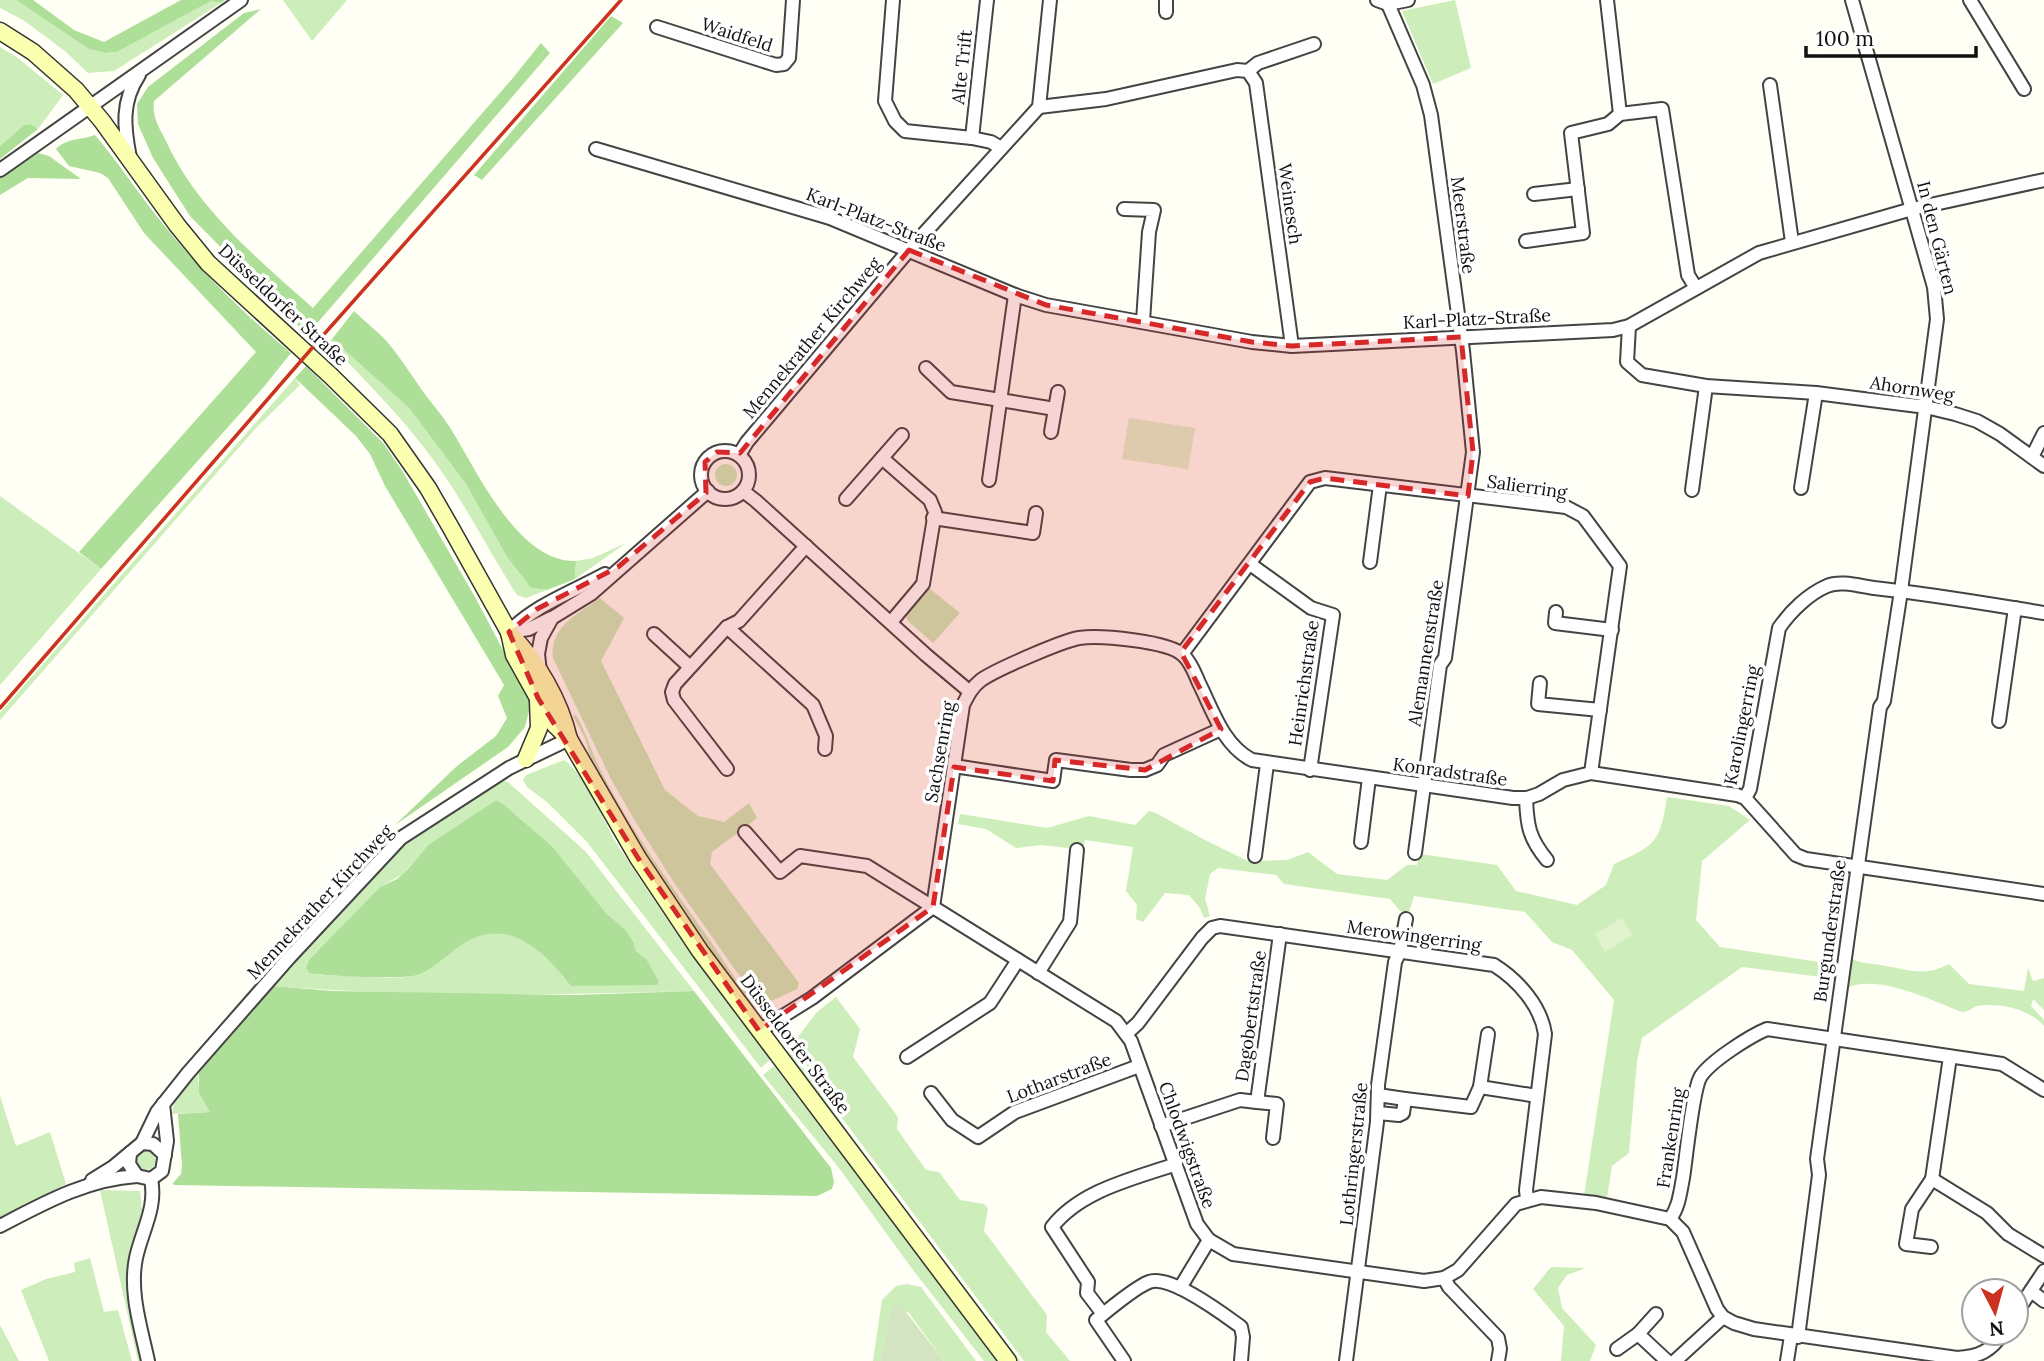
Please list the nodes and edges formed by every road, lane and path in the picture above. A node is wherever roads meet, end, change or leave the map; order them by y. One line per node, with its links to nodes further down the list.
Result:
1 (241, 0): 15 (street)
2 (793, 0): 11 (street, Waidfeld)
3 (893, 0): 21 (street)
4 (987, 0): 21 (street, Alte Trift)
5 (1050, 0): 19 (street)
6 (1408, 0): 10 (street)
7 (1607, 0): 20 (street)
8 (1852, 0): 30 (street, In den Gärten)
9 (1970, 0): 17 (street)
10 (1383, 2): 38 (street, Meerstraße)
11 (657, 27)
12 (0, 31): 18 (main road, Düsseldorfer Straße)
13 (1314, 44): 14 (street)
14 (1248, 71): 19 (street); 39 (street, Weinesch)
15 (141, 72): 18 (street); 24 (street)
16 (1770, 85): 32 (street)
17 (2024, 89)
18 (90, 107): 24 (main road, Düsseldorfer Straße); 25 (street)
19 (1039, 107): 22 (street, Mennekrather Kirchweg)
20 (1620, 114): 27 (street); 34 (street)
21 (972, 138): 22 (street)
22 (1001, 148): 33 (street, Mennekrather Kirchweg)
23 (596, 149): 33 (street, Karl-Platz-Straße)
24 (130, 158): 78 (main road, Düsseldorfer Straße)
25 (0, 170)
26 (2044, 180): 30 (street, Karl-Platz-Straße)
27 (1577, 189): 28 (street); 31 (street)
28 (1534, 194)
29 (1124, 209): 36 (street)
30 (1912, 209): 32 (street, Karl-Platz-Straße); 45 (street, In den Gärten)
31 (1526, 240)
32 (1792, 242): 34 (street, Karl-Platz-Straße)
33 (909, 250): 35 (street, Karl-Platz-Straße); 50 (street, Mennekrather Kirchweg)
34 (1696, 288): 37 (street, Karl-Platz-Straße)
35 (1016, 295): 36 (street, Karl-Platz-Straße); 44 (street)
36 (1143, 321): 39 (street, Karl-Platz-Straße)
37 (1629, 326): 38 (street, Karl-Platz-Straße); 41 (street, Ahornweg)
38 (1461, 337): 39 (street, Karl-Platz-Straße); 53 (street, Meerstraße)
39 (1292, 346)
40 (926, 368): 44 (street)
41 (1706, 386): 43 (street, Ahornweg); 58 (street)
42 (1058, 392): 46 (street)
43 (1816, 393): 45 (street, Ahornweg); 57 (street)
44 (1001, 398): 46 (street); 55 (street)
45 (1926, 407): 51 (street, Ahornweg); 65 (street, In den Gärten)
46 (1055, 409): 47 (street)
47 (1051, 432)
48 (2044, 433): 51 (street)
49 (902, 435): 52 (street)
50 (739, 455): 59 (street); 60 (street)
51 (2032, 457): 54 (street, Ahornweg)
52 (882, 458): 62 (street); 64 (street)
53 (1473, 458): 61 (street, Alemannenstraße)
54 (2044, 466)
55 (989, 480)
56 (1380, 485): 61 (street, Salierring); 67 (street); 68 (street, Salierring)
57 (1801, 488)
58 (1692, 490)
59 (708, 491): 60 (street); 69 (street)
60 (743, 491): 66 (street, Sachsenring)
61 (1468, 496): 77 (street, Salierring); 98 (street, Alemannenstraße)
62 (846, 499)
63 (1036, 513): 64 (street)
64 (933, 518): 75 (street)
65 (1908, 531): 70 (street, Burgunderstraße)
66 (806, 546): 75 (street, Sachsenring); 76 (street)
67 (1370, 562)
68 (1250, 564): 80 (street, Salierring); 95 (street, Heinrichstraße)
69 (618, 568): 74 (street); 78 (street)
70 (1901, 591): 71 (street, Karolingerring); 100 (street, Karolingerring); 107 (street, Burgunderstraße)
71 (2015, 608): 73 (street, Karolingerring); 87 (street)
72 (1556, 612): 77 (street)
73 (2044, 613)
74 (552, 618): 78 (street); 82 (street)
75 (891, 622): 84 (street, Sachsenring)
76 (727, 627): 81 (street); 90 (street)
77 (1612, 630): 86 (street, Salierring)
78 (509, 632): 82 (main road, Düsseldorfer Straße); 85 (main road, Düsseldorfer Straße)
79 (654, 634): 81 (street)
80 (1182, 654): 84 (street); 88 (street, Konradstraße)
81 (690, 667): 94 (street)
82 (540, 674): 89 (main road, Düsseldorfer Straße)
83 (1540, 682): 86 (street)
84 (969, 691): 93 (street, Sachsenring)
85 (538, 698): 89 (main road, Düsseldorfer Straße); 91 (main road)
86 (1601, 710): 96 (street, Salierring)
87 (1999, 721)
88 (1221, 729): 92 (street, Konradstraße); 93 (street)
89 (569, 739): 91 (street, Mennekrather Kirchweg); 115 (main road, Düsseldorfer Straße)
90 (825, 749)
91 (526, 759): 129 (street, Mennekrather Kirchweg)
92 (1267, 764): 95 (street, Konradstraße); 105 (street)
93 (954, 766): 109 (street, Sachsenring)
94 (727, 769)
95 (1310, 770): 97 (street, Konradstraße)
96 (1591, 773): 99 (street, Konradstraße); 100 (street, Konradstraße)
97 (1369, 778): 98 (street, Konradstraße); 102 (street, Konradstraße)
98 (1423, 786): 99 (street, Konradstraße); 104 (street, Alemannenstraße)
99 (1525, 798): 106 (street, Konradstraße)
100 (1745, 799): 107 (street, Karolingerring)
101 (745, 832): 109 (street, Chlodwigstraße)
102 (1360, 842)
103 (1077, 850): 114 (street)
104 (1415, 853)
105 (1255, 856)
106 (1547, 860)
107 (1856, 867): 108 (street, Karolingerring); 118 (street, Burgunderstraße)
108 (2044, 894)
109 (933, 907): 113 (street, Chlodwigstraße); 115 (street)
110 (1406, 919): 112 (street)
111 (1280, 934): 112 (street, Merowingerring); 116 (street, Merowingerring); 128 (street, Dagobertstraße)
112 (1400, 951): 125 (street, Lothringerstraße); 126 (street, Merowingerring)
113 (1018, 960): 114 (street, Chlodwigstraße); 119 (street)
114 (1038, 973): 116 (street, Chlodwigstraße)
115 (760, 1031): 162 (main road, Düsseldorfer Straße)
116 (1126, 1034): 121 (street, Chlodwigstraße)
117 (1488, 1034): 122 (street)
118 (1833, 1039): 120 (street, Frankenring); 142 (street, Frankenring); 157 (street, Burgunderstraße)
119 (906, 1057)
120 (1950, 1057): 123 (street, Frankenring); 139 (street)
121 (1139, 1066): 124 (street, Lotharstraße); 131 (street, Chlodwigstraße)
122 (1480, 1087): 126 (street); 127 (street)
123 (2044, 1090)
124 (931, 1093)
125 (1378, 1095): 127 (street); 130 (street, Lothringerstraße)
126 (1537, 1096): 141 (street, Merowingerring)
127 (1405, 1099): 130 (street)
128 (1257, 1102): 131 (street, Dagobertstraße); 132 (street, Dagobertstraße)
129 (163, 1104): 133 (street, Mennekrather Kirchweg); 135 (street)
130 (1378, 1113): 148 (street, Lothringerstraße)
131 (1161, 1126): 136 (street, Chlodwigstraße)
132 (1273, 1138)
133 (142, 1143): 134 (street, Mennekrather Kirchweg); 135 (street)
134 (130, 1153): 137 (street); 140 (street, Mennekrather Kirchweg)
135 (165, 1155): 138 (street)
136 (1176, 1164): 144 (street, Chlodwigstraße); 153 (street)
137 (137, 1176): 138 (street); 140 (street)
138 (151, 1179): 161 (street)
139 (1931, 1179): 145 (street); 146 (street)
140 (82, 1186): 143 (street)
141 (1527, 1199): 142 (street); 149 (street)
142 (1670, 1219): 155 (street)
143 (0, 1226)
144 (1209, 1240): 148 (street); 150 (street)
145 (1931, 1247)
146 (2044, 1256)
147 (2044, 1271): 151 (street)
148 (1358, 1272): 149 (street); 165 (street, Lothringerstraße)
149 (1444, 1278): 166 (street)
150 (1180, 1288): 153 (street); 164 (street)
151 (2031, 1291): 152 (street)
152 (2044, 1301)
153 (1103, 1314): 163 (street)
154 (1656, 1314): 156 (street)
155 (1723, 1317): 157 (street); 168 (street)
156 (1638, 1334): 158 (street); 167 (street)
157 (1794, 1336): 159 (street); 169 (street, Burgunderstraße)
158 (1617, 1349)
159 (1914, 1357): 160 (street)
160 (1983, 1358)
161 (148, 1361)
162 (1008, 1361)
163 (1124, 1361)
164 (1241, 1361)
165 (1346, 1361)
166 (1498, 1361)
167 (1667, 1361)
168 (1675, 1361)
169 (1787, 1361)

